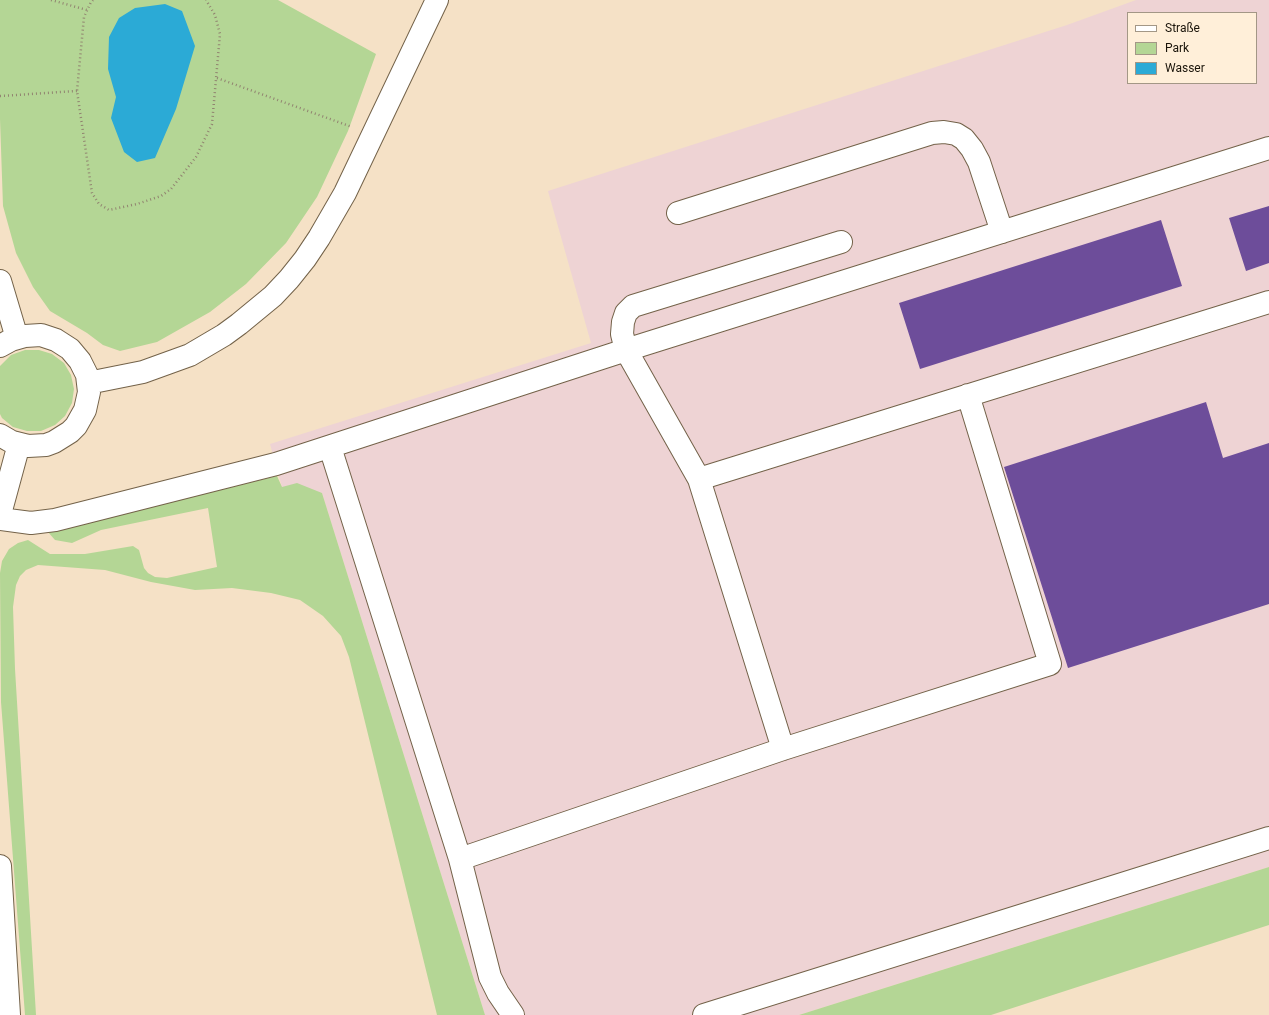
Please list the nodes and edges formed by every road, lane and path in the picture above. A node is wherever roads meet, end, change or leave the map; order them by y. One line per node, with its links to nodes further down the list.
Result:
1 (51, 0): 5 (path)
2 (94, 0): 5 (path)
3 (206, 0): 6 (path)
4 (437, 0): 9 (street)
5 (87, 10): 7 (path)
6 (217, 78): 7 (path); 9 (path)
7 (77, 91): 8 (path)
8 (0, 96)
9 (373, 134): 18 (street)
10 (1269, 148): 12 (street)
11 (678, 213): 12 (street)
12 (1002, 232): 17 (street)
13 (841, 242): 17 (street)
14 (0, 281): 16 (street)
15 (1269, 302): 19 (street)
16 (9, 342): 18 (street)
17 (626, 350): 21 (street); 22 (street)
18 (88, 383): 20 (street)
19 (968, 395): 22 (street); 25 (street)
20 (9, 440): 23 (street)
21 (330, 447): 24 (street); 27 (street)
22 (699, 479): 25 (street)
23 (0, 514)
24 (0, 518)
25 (783, 750): 27 (street)
26 (1269, 838): 31 (street)
27 (460, 858): 30 (street)
28 (0, 866): 29 (street)
29 (9, 1015)
30 (513, 1015)
31 (704, 1015)

